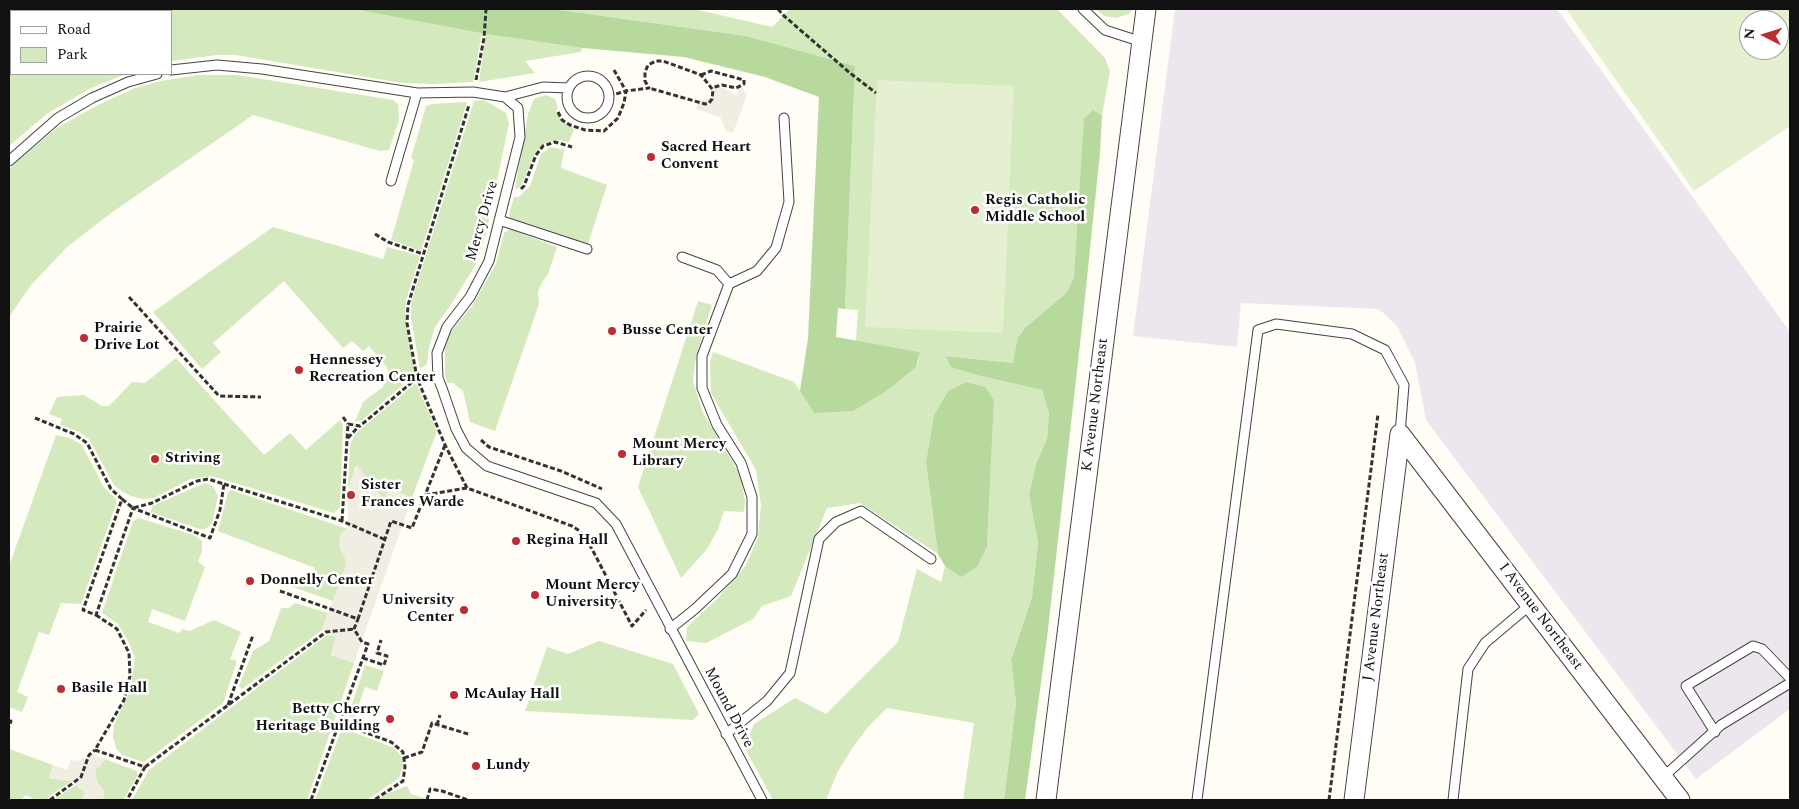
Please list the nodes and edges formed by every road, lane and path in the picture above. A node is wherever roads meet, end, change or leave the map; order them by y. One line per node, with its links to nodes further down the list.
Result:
1 (486, 9): 14 (path)
2 (778, 9): 16 (path)
3 (1083, 9): 5 (lane)
4 (1146, 9): 5 (street, K Avenue Northeast)
5 (1142, 42): 85 (street, K Avenue Northeast)
6 (172, 70): 15 (lane)
7 (614, 70): 13 (path)
8 (153, 75): 22 (lane)
9 (701, 75): 11 (path); 12 (path); 12 (path)
10 (569, 88): 17 (lane); 17 (lane); 18 (lane)
11 (649, 88): 12 (path); 13 (path)
12 (711, 88)
13 (626, 90): 17 (path); 19 (path)
14 (473, 92): 15 (lane); 18 (lane); 28 (path)
15 (417, 93): 23 (lane)
16 (876, 93)
17 (609, 96)
18 (505, 97): 24 (lane, Mercy Drive)
19 (558, 112)
20 (784, 118): 30 (lane)
21 (572, 147): 24 (path)
22 (9, 161)
23 (391, 181)
24 (506, 190): 25 (lane, Mercy Drive)
25 (499, 220): 27 (lane); 59 (lane, Mercy Drive)
26 (375, 234): 28 (path)
27 (587, 249)
28 (423, 254): 32 (path)
29 (682, 257): 30 (lane)
30 (729, 284): 59 (lane)
31 (129, 298): 33 (path)
32 (417, 378): 38 (path); 43 (path)
33 (261, 397)
34 (1378, 414): 87 (path)
35 (343, 417): 37 (path)
36 (36, 418): 48 (path)
37 (348, 424): 38 (path); 41 (path)
38 (360, 426): 41 (path)
39 (1400, 434): 54 (street, I Avenue Northeast); 86 (lane); 88 (street, J Avenue Northeast)
40 (476, 437): 46 (path)
41 (347, 439): 50 (path)
42 (447, 439): 43 (path)
43 (446, 445): 45 (path); 47 (path)
44 (224, 484): 49 (path); 49 (path); 50 (path)
45 (467, 488): 47 (path); 56 (path)
46 (607, 493)
47 (425, 495): 51 (path)
48 (122, 500): 49 (path); 55 (path)
49 (133, 508): 55 (path)
50 (342, 521): 51 (path)
51 (386, 540): 57 (path)
52 (931, 559): 73 (lane)
53 (280, 591): 57 (path)
54 (1530, 605): 77 (street, I Avenue Northeast); 89 (lane)
55 (96, 615): 74 (path)
56 (650, 617)
57 (358, 619): 58 (path)
58 (354, 629): 62 (path); 65 (path)
59 (670, 629): 73 (lane, Mound Drive)
60 (253, 635): 65 (path)
61 (381, 640): 62 (path)
62 (363, 658): 68 (path)
63 (1790, 678): 71 (lane)
64 (1790, 683): 71 (lane)
65 (228, 705): 76 (path)
66 (440, 715): 69 (path)
67 (9, 720): 70 (path)
68 (340, 723): 75 (path); 80 (path)
69 (437, 724): 72 (path); 75 (path)
70 (9, 727)
71 (1715, 732): 77 (lane)
72 (468, 734)
73 (726, 734): 84 (lane, Mound Drive)
74 (95, 750): 76 (path); 78 (path)
75 (404, 758): 81 (path)
76 (145, 768): 79 (path)
77 (1662, 778): 90 (street, I Avenue Northeast)
78 (50, 800)
79 (127, 800)
80 (311, 800)
81 (374, 800)
82 (427, 800): 83 (path)
83 (468, 800)
84 (762, 800)
85 (1046, 800)
86 (1197, 800)
87 (1329, 800)
88 (1354, 800)
89 (1453, 800)
90 (1680, 800)

